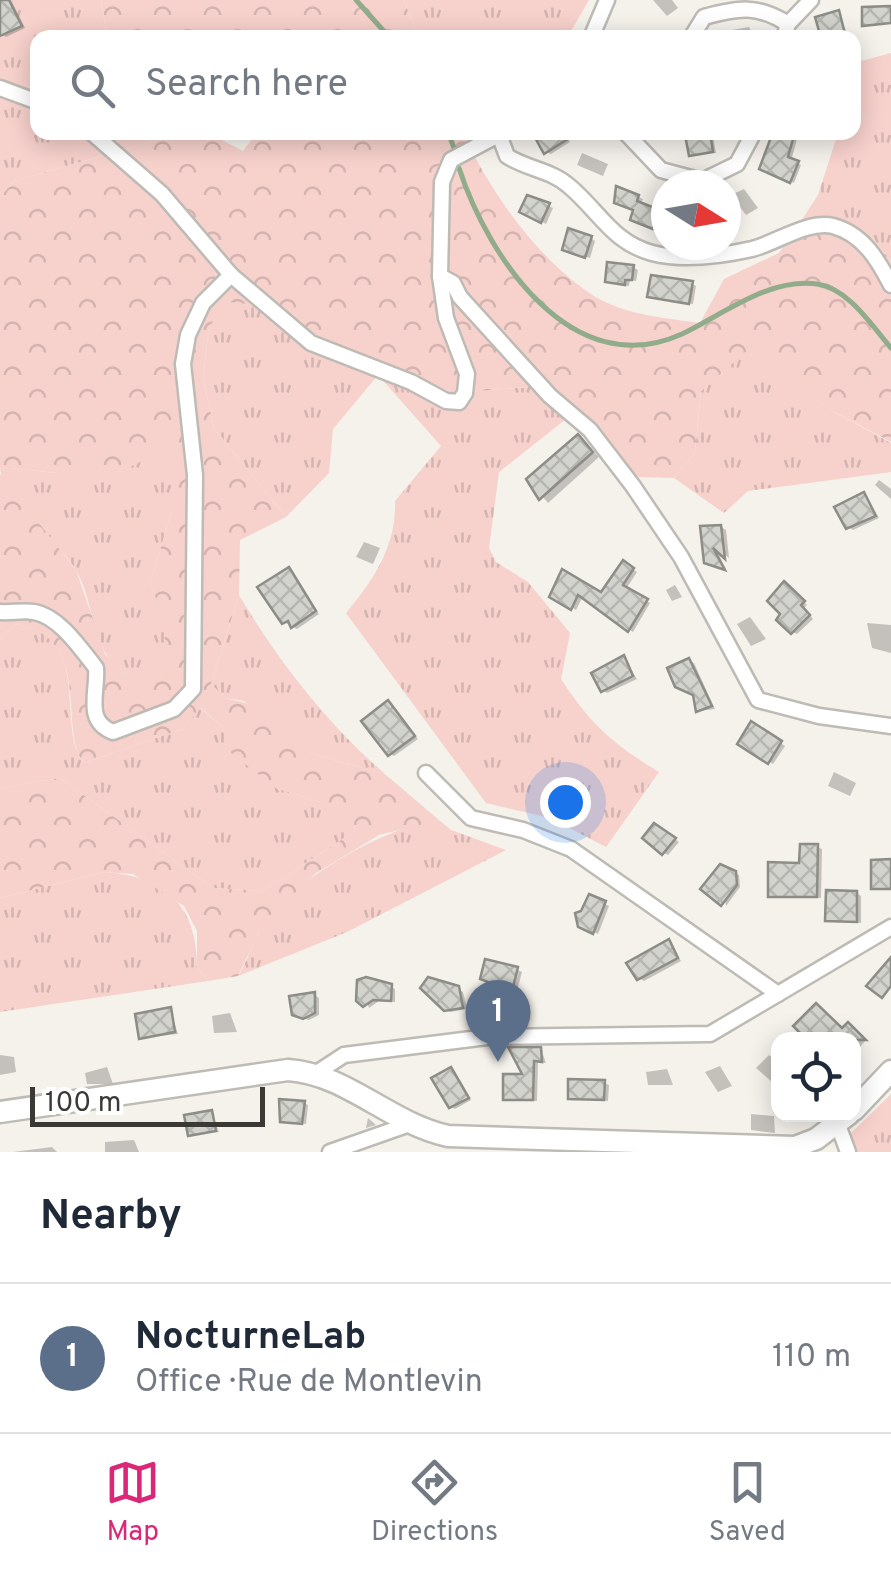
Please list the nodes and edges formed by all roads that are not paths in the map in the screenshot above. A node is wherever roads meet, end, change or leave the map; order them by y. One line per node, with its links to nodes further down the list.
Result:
1 (607, 0): 3 (street)
2 (811, 0): 6 (street)
3 (594, 30)
4 (696, 30): 5 (street)
5 (785, 30)
6 (787, 30)
7 (0, 88): 8 (street)
8 (30, 99)
9 (101, 140): 14 (street)
10 (487, 140): 15 (street)
11 (500, 140): 16 (street)
12 (633, 140): 13 (street)
13 (750, 140)
14 (232, 274): 15 (street); 17 (street)
15 (440, 276): 18 (street)
16 (891, 285)
17 (0, 612)
18 (891, 726)
19 (426, 773): 21 (street)
20 (891, 928): 21 (street)
21 (778, 994): 23 (street)
22 (891, 1071): 24 (main road)
23 (318, 1072): 25 (main road); 28 (main road)
24 (861, 1102)
25 (0, 1112)
26 (839, 1122): 29 (main road)
27 (847, 1122): 31 (street)
28 (407, 1125): 29 (main road); 30 (street)
29 (793, 1150)
30 (330, 1152)
31 (848, 1152)

